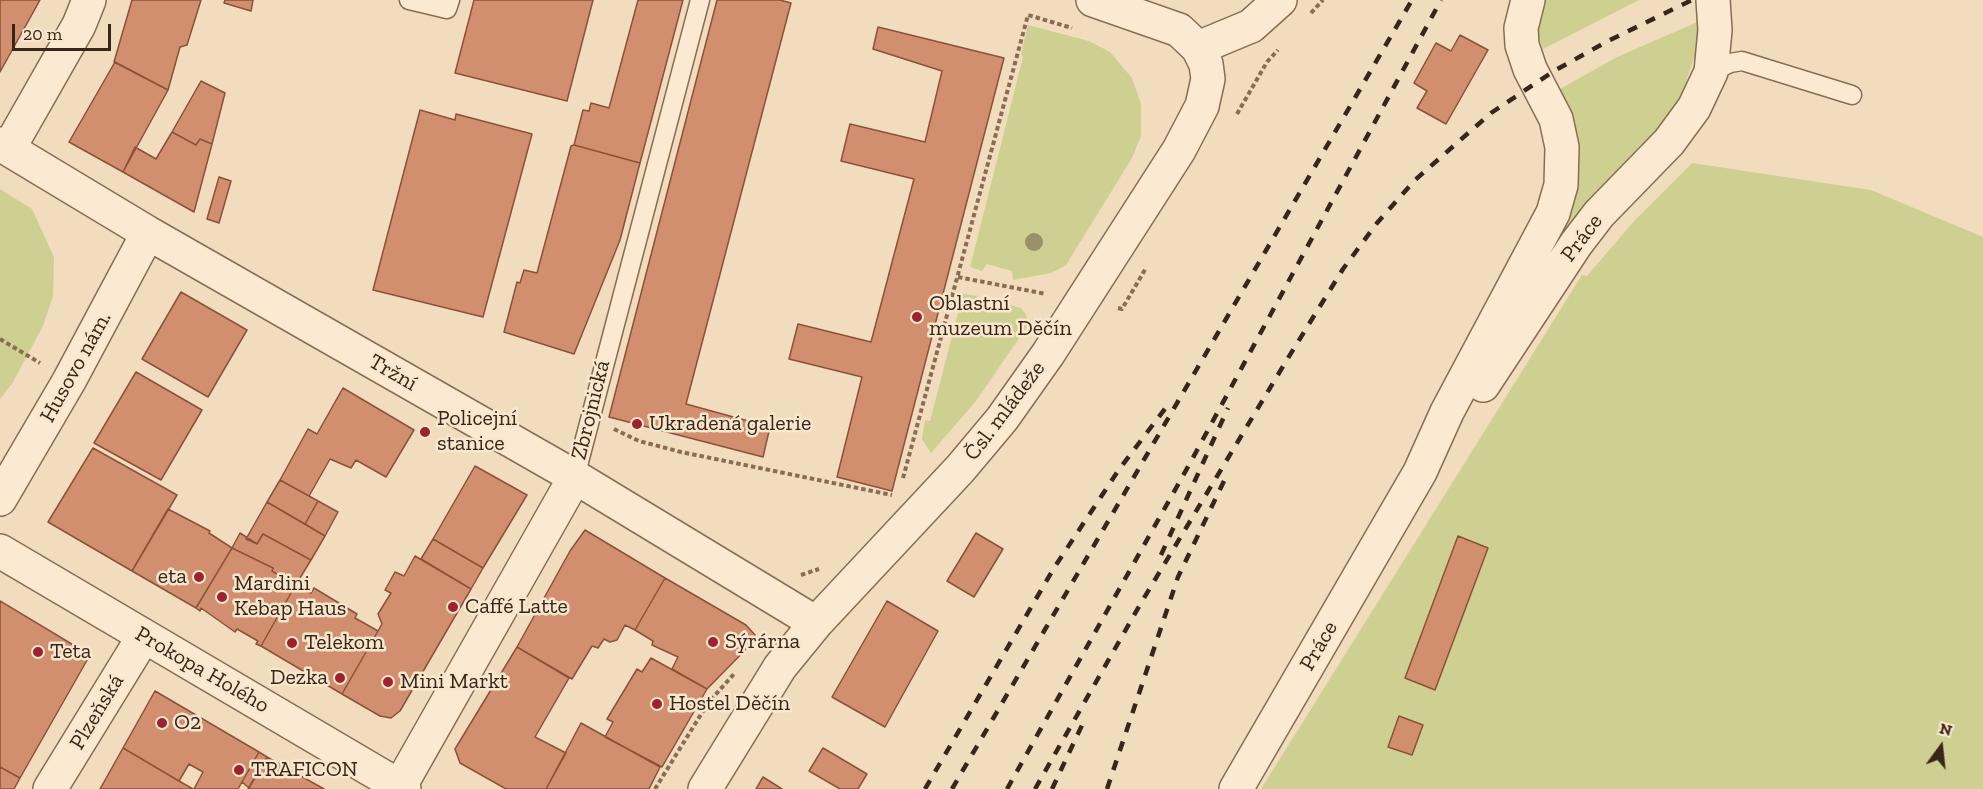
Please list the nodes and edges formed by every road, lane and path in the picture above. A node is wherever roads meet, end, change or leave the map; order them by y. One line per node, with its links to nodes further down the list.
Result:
1 (89, 0): 14 (street)
2 (410, 0): 3 (lane)
3 (450, 0)
4 (700, 0): 22 (lane, Zbrojnická)
5 (1093, 0): 10 (street)
6 (1280, 0): 10 (street)
7 (1528, 0): 21 (street, Práce)
8 (1714, 15): 11 (lane); 12 (street, Práce)
9 (1078, 29): 16 (path)
10 (1198, 48): 17 (street, Čsl. mládeže)
11 (1742, 61): 12 (lane); 13 (lane)
12 (1711, 72): 21 (street, Práce)
13 (1852, 95)
14 (4, 146): 15 (street, Tržní)
15 (148, 233): 19 (street, Husovo nám.); 22 (street, Tržní)
16 (958, 277): 17 (path); 23 (path)
17 (1082, 302): 27 (street, Čsl. mládeže)
18 (0, 339): 19 (path)
19 (69, 381): 25 (street, Husovo nám.)
20 (639, 441): 24 (path)
21 (1420, 472): 32 (street, Práce)
22 (574, 477): 27 (street, Tržní); 29 (street, Zbrojnická)
23 (901, 485)
24 (898, 496)
25 (0, 499)
26 (0, 550): 28 (street, Prokopa Holého)
27 (816, 623): 31 (street, Čsl. mládeže)
28 (144, 636): 29 (street, Prokopa Holého); 30 (street, Plzeňská)
29 (402, 788)
30 (51, 789)
31 (705, 789)
32 (1236, 789)

